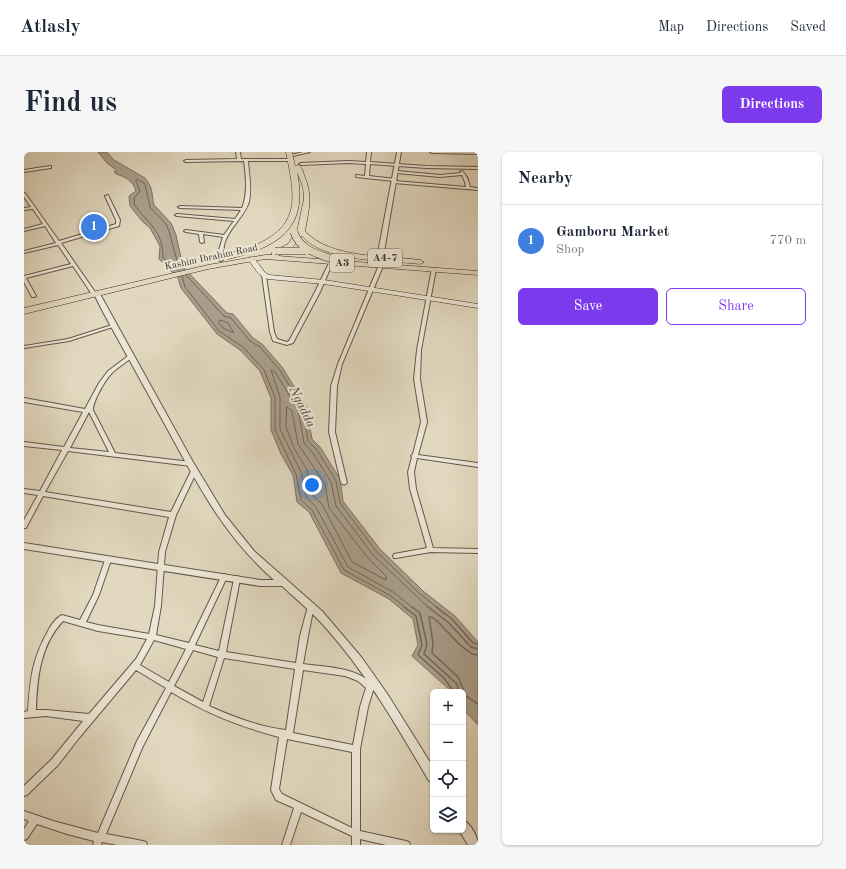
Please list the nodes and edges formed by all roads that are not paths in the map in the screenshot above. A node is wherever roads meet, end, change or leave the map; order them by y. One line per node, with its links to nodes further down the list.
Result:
1 (238, 152): 8 (street)
2 (308, 152): 7 (street)
3 (369, 152): 11 (street)
4 (399, 152): 13 (street)
5 (432, 152): 6 (street)
6 (478, 153)
7 (291, 155): 9 (street); 35 (highway); 38 (highway)
8 (239, 160): 9 (street); 10 (street)
9 (246, 160): 30 (street)
10 (186, 161)
11 (368, 162): 12 (street); 13 (street); 21 (street)
12 (301, 164)
13 (398, 164): 15 (street); 18 (street)
14 (50, 167): 17 (street)
15 (459, 168): 16 (street); 19 (street)
16 (478, 168)
17 (24, 171)
18 (397, 172): 19 (street); 22 (street)
19 (463, 174): 23 (street)
20 (357, 176): 21 (street)
21 (367, 177): 22 (street)
22 (394, 181): 23 (street); 46 (street)
23 (468, 188): 24 (street)
24 (478, 189)
25 (24, 194): 28 (street)
26 (107, 196): 42 (street)
27 (180, 207): 30 (street)
28 (33, 208): 29 (street); 33 (street)
29 (24, 209)
30 (242, 209): 32 (street)
31 (177, 215): 32 (street)
32 (235, 220): 39 (street)
33 (45, 225): 34 (street); 42 (street)
34 (24, 230)
35 (299, 230): 40 (highway); 43 (highway, A4-7); 50 (highway, A3, bridge)
36 (186, 231): 37 (street)
37 (201, 233): 39 (street); 41 (street)
38 (281, 234): 40 (highway); 48 (highway, Kashim Ibrahim Road / A3)
39 (225, 236): 48 (street)
40 (296, 240): 45 (highway)
41 (202, 242)
42 (58, 244): 44 (street); 52 (street)
43 (315, 245): 46 (highway, A4-7); 49 (highway)
44 (24, 252)
45 (265, 257): 47 (highway, Kashim Ibrahim Road / A3); 49 (highway, Kashim Ibrahim Road / A3)
46 (380, 258): 51 (highway, A4-7)
47 (251, 259): 53 (highway, Kashim Ibrahim Road / A3); 58 (main road)
48 (221, 260): 53 (highway, Kashim Ibrahim Road / A3)
49 (313, 260): 50 (highway, Kashim Ibrahim Road / A3)
50 (331, 261): 54 (highway, Kashim Ibrahim Road / A3); 57 (highway, A4-7); 60 (street)
51 (424, 263): 53 (highway, A4-7, bridge); 55 (highway, A4-7)
52 (73, 265): 59 (street); 62 (street)
53 (207, 265): 62 (highway, Kashim Ibrahim Road / A3)
54 (381, 266): 56 (highway, Kashim Ibrahim Road / A3); 61 (street)
55 (478, 267)
56 (434, 269): 57 (highway, Kashim Ibrahim Road / A3); 64 (street)
57 (478, 272)
58 (264, 276): 60 (main road); 60 (street)
59 (24, 277): 63 (street)
60 (324, 282): 61 (main road)
61 (371, 289): 64 (main road); 78 (street)
62 (95, 293): 66 (highway, Kashim Ibrahim Road / A3); 67 (street)
63 (34, 296)
64 (429, 298): 65 (main road); 75 (street)
65 (478, 306)
66 (24, 310)
67 (114, 326): 68 (street); 69 (street)
68 (24, 347)
69 (130, 357): 71 (street); 77 (street)
70 (24, 400): 71 (street)
71 (88, 408): 73 (street); 74 (street)
72 (24, 444): 73 (street)
73 (68, 448): 74 (street); 80 (street)
74 (113, 454): 77 (street)
75 (414, 456): 76 (street); 84 (street)
76 (478, 465)
77 (192, 468): 81 (street); 91 (street)
78 (344, 483)
79 (24, 491): 80 (street)
80 (43, 493): 81 (street); 82 (street)
81 (173, 515): 88 (street)
82 (24, 526)
83 (24, 546): 87 (street)
84 (431, 550): 85 (street); 86 (street)
85 (478, 551)
86 (396, 556)
87 (108, 560): 88 (street); 93 (street)
88 (160, 567): 89 (street); 94 (street)
89 (224, 577): 90 (street); 95 (street)
90 (237, 579): 91 (street); 96 (street)
91 (283, 583): 92 (street)
92 (311, 606): 98 (street); 99 (street)
93 (82, 623): 94 (street); 103 (street)
94 (152, 637): 95 (street); 97 (street)
95 (191, 647): 96 (street); 101 (street)
96 (223, 655): 98 (street); 102 (street)
97 (135, 665): 101 (street); 104 (street)
98 (298, 667): 100 (street); 105 (street)
99 (373, 678): 100 (street); 107 (street)
100 (370, 687): 106 (street)
101 (169, 688): 102 (street); 115 (street)
102 (205, 707): 105 (street)
103 (28, 715): 104 (street)
104 (90, 718): 108 (street)
105 (286, 734): 106 (street); 109 (street)
106 (356, 749): 113 (street)
107 (430, 772)
108 (24, 792)
109 (299, 806): 113 (street); 117 (street)
110 (24, 815): 111 (street)
111 (35, 820): 114 (street); 115 (street)
112 (466, 831): 120 (street)
113 (356, 834): 118 (street); 119 (street)
114 (24, 836)
115 (98, 841): 116 (street)
116 (143, 845)
117 (286, 845)
118 (356, 845)
119 (406, 845)
120 (475, 845)

